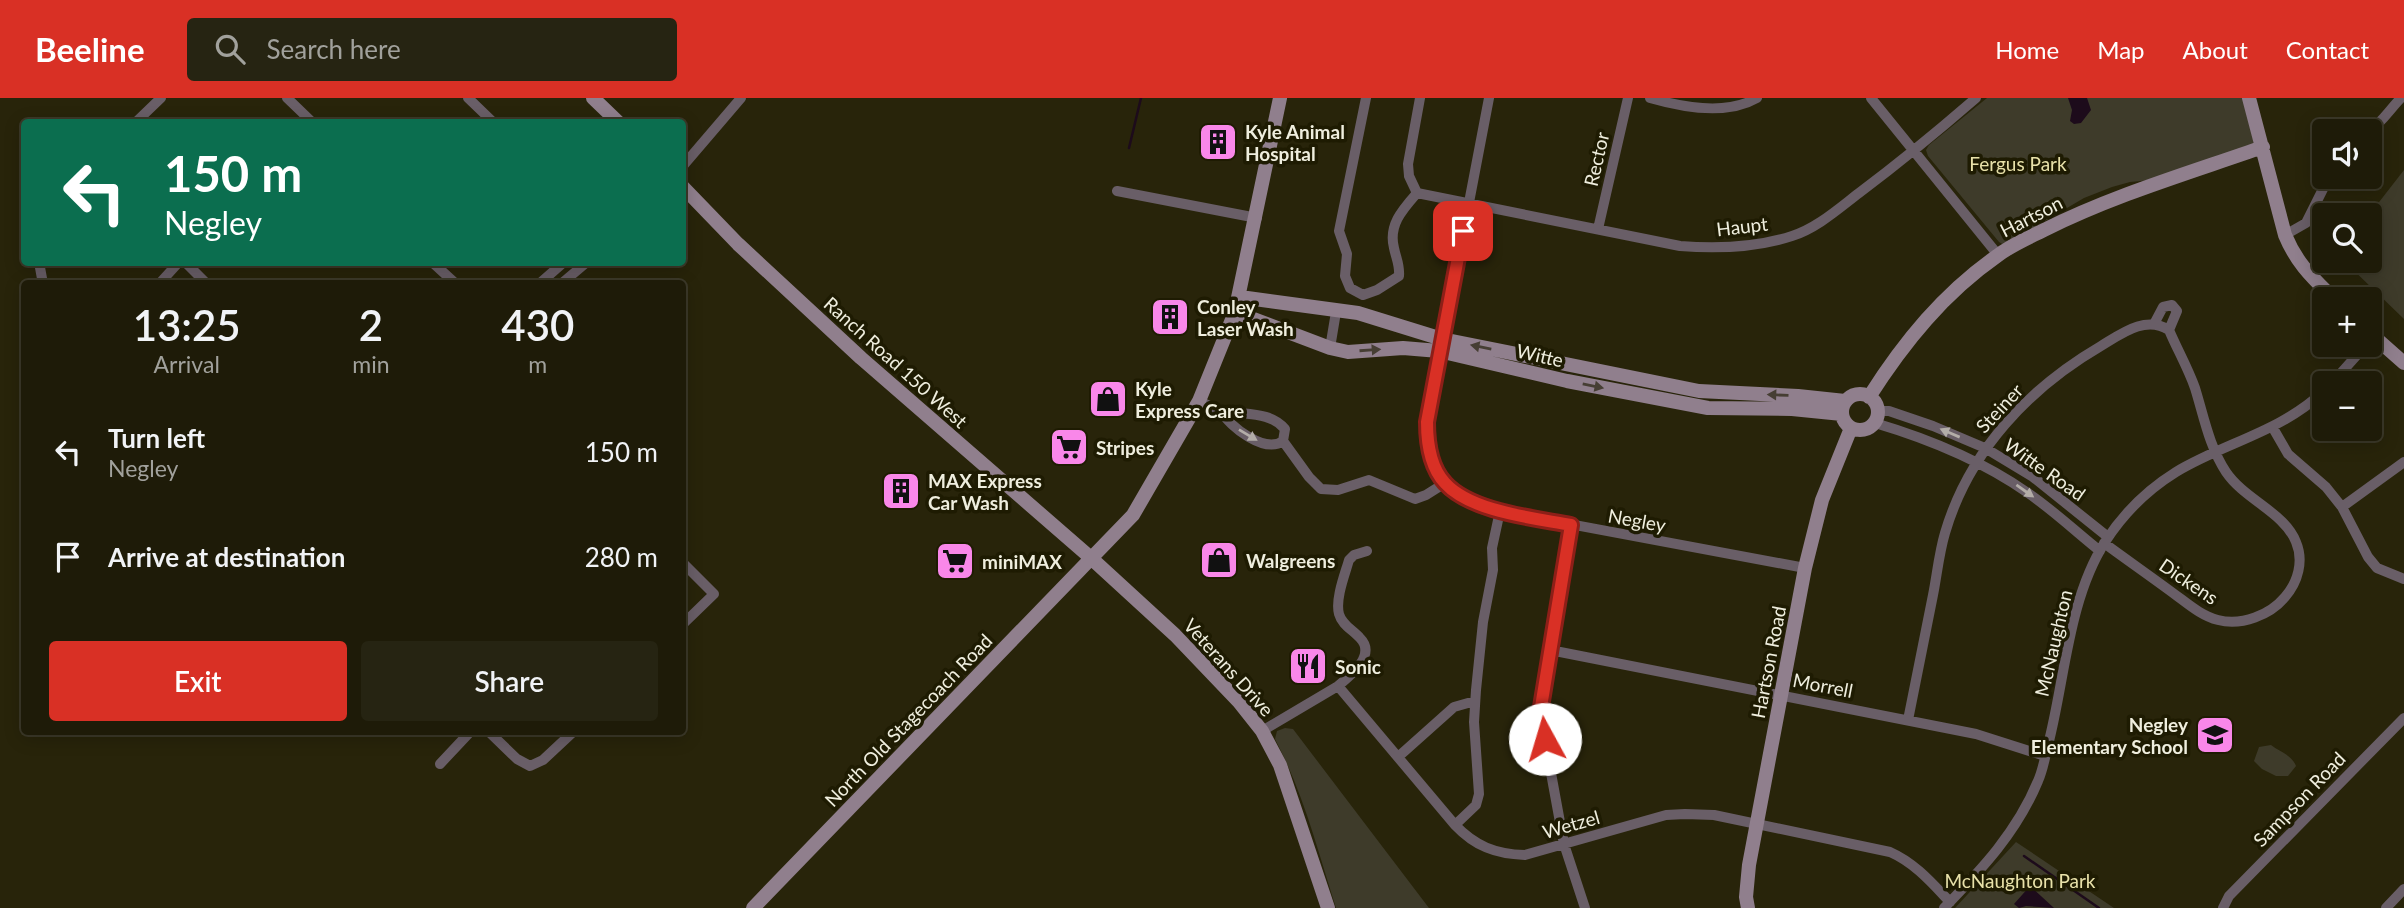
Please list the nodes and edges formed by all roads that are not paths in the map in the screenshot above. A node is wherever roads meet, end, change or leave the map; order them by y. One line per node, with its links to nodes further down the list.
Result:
1 (161, 98): 17 (street)
2 (287, 98): 18 (street)
3 (468, 98): 19 (street)
4 (593, 98): 20 (street)
5 (740, 98): 24 (street)
6 (1280, 98): 30 (street, North Old Stagecoach Road)
7 (1366, 98): 45 (street)
8 (1420, 98): 28 (street)
9 (1489, 98): 29 (street)
10 (1628, 98): 31 (street, Rector)
11 (1650, 98): 12 (street)
12 (1756, 98)
13 (1871, 98): 23 (street)
14 (1976, 98): 23 (street, Haupt)
15 (2249, 98): 22 (street)
16 (2401, 98): 21 (street)
17 (139, 119)
18 (309, 119)
19 (490, 119)
20 (615, 119)
21 (2382, 120)
22 (2263, 148): 32 (street); 33 (street, Hartson)
23 (1915, 150): 31 (street, Haupt); 33 (street)
24 (686, 162)
25 (2323, 189): 32 (street)
26 (686, 190): 77 (street, Ranch Road 150 West)
27 (1117, 191): 30 (street)
28 (1417, 194): 29 (street, Haupt); 45 (street)
29 (1469, 204): 31 (street, Haupt); 52 (street)
30 (1256, 218): 46 (street, North Old Stagecoach Road)
31 (1598, 229)
32 (2285, 235): 44 (street)
33 (1998, 255): 58 (street, Hartson)
34 (175, 266): 39 (street)
35 (190, 266): 40 (street)
36 (436, 266): 41 (street)
37 (559, 266): 42 (street)
38 (582, 266): 43 (street)
39 (163, 280)
40 (203, 280)
41 (452, 280)
42 (544, 280)
43 (566, 280)
44 (2322, 287)
45 (1363, 295): 49 (street)
46 (1240, 296): 47 (street, North Old Stagecoach Road); 48 (street, Witte)
47 (1235, 312): 54 (street, Witte); 59 (street, North Old Stagecoach Road)
48 (1336, 312): 49 (street, Witte); 54 (street)
49 (1359, 313): 52 (street, Witte)
50 (2154, 324): 51 (street); 51 (street, Steiner); 67 (street, Steiner)
51 (2169, 330): 68 (street)
52 (1440, 345): 54 (street, Witte, one-way to 52); 61 (street, Witte); 71 (street)
53 (2382, 347): 56 (street)
54 (1330, 348)
55 (2354, 357): 57 (street)
56 (2404, 363)
57 (2342, 371)
58 (1869, 397): 61 (street); 63 (street)
59 (1199, 401): 62 (street); 77 (street, North Old Stagecoach Road)
60 (2312, 401): 65 (street, McNaughton)
61 (1844, 408): 64 (street)
62 (1221, 411): 66 (street, one-way to 66); 66 (street)
63 (1876, 417): 64 (street); 67 (street, Witte Road, one-way to 63); 70 (street, Witte Road)
64 (1851, 428): 79 (street, Hartson Road)
65 (2273, 428): 68 (street, McNaughton); 72 (street)
66 (1283, 440): 71 (street)
67 (1985, 448): 70 (street, Steiner); 75 (street, Witte Road)
68 (2214, 454): 75 (street, McNaughton); 75 (street, Dickens)
69 (2404, 462): 72 (street)
70 (1977, 464): 75 (street, Witte Road, one-way to 75); 87 (street, Steiner)
71 (1445, 483): 73 (street, Negley)
72 (2342, 507): 80 (street)
73 (1500, 510): 74 (street, Negley); 85 (street)
74 (1571, 525): 79 (street, Negley); 82 (street)
75 (2104, 544): 92 (street, McNaughton)
76 (1367, 551): 83 (street)
77 (1091, 558): 88 (street, Veterans Drive); 100 (street, North Old Stagecoach Road)
78 (686, 566): 81 (street)
79 (1805, 568): 84 (street, Hartson Road)
80 (2404, 579)
81 (686, 621)
82 (1550, 650): 84 (street, Morrell); 97 (street)
83 (1338, 686): 88 (street); 93 (street, Wetzel)
84 (1782, 694): 87 (street, Morrell); 95 (street, Hartson Road)
85 (1475, 701): 93 (street); 96 (street)
86 (2404, 718): 104 (street, Sampson Road)
87 (1908, 720): 92 (street, Morrell)
88 (1262, 731): 101 (street, Veterans Drive)
89 (467, 735): 94 (street)
90 (492, 735): 91 (street)
91 (570, 735)
92 (2045, 756): 99 (street, McNaughton)
93 (1398, 757): 96 (street, Wetzel)
94 (440, 764)
95 (1758, 824): 97 (street, Wetzel); 99 (street, Wetzel); 103 (street, Hartson Road)
96 (1455, 825): 97 (street, Wetzel)
97 (1564, 844): 102 (street)
98 (2404, 889): 105 (street)
99 (1947, 905)
100 (753, 908)
101 (1328, 908)
102 (1585, 908)
103 (1748, 908)
104 (2223, 908)
105 (2385, 908)

